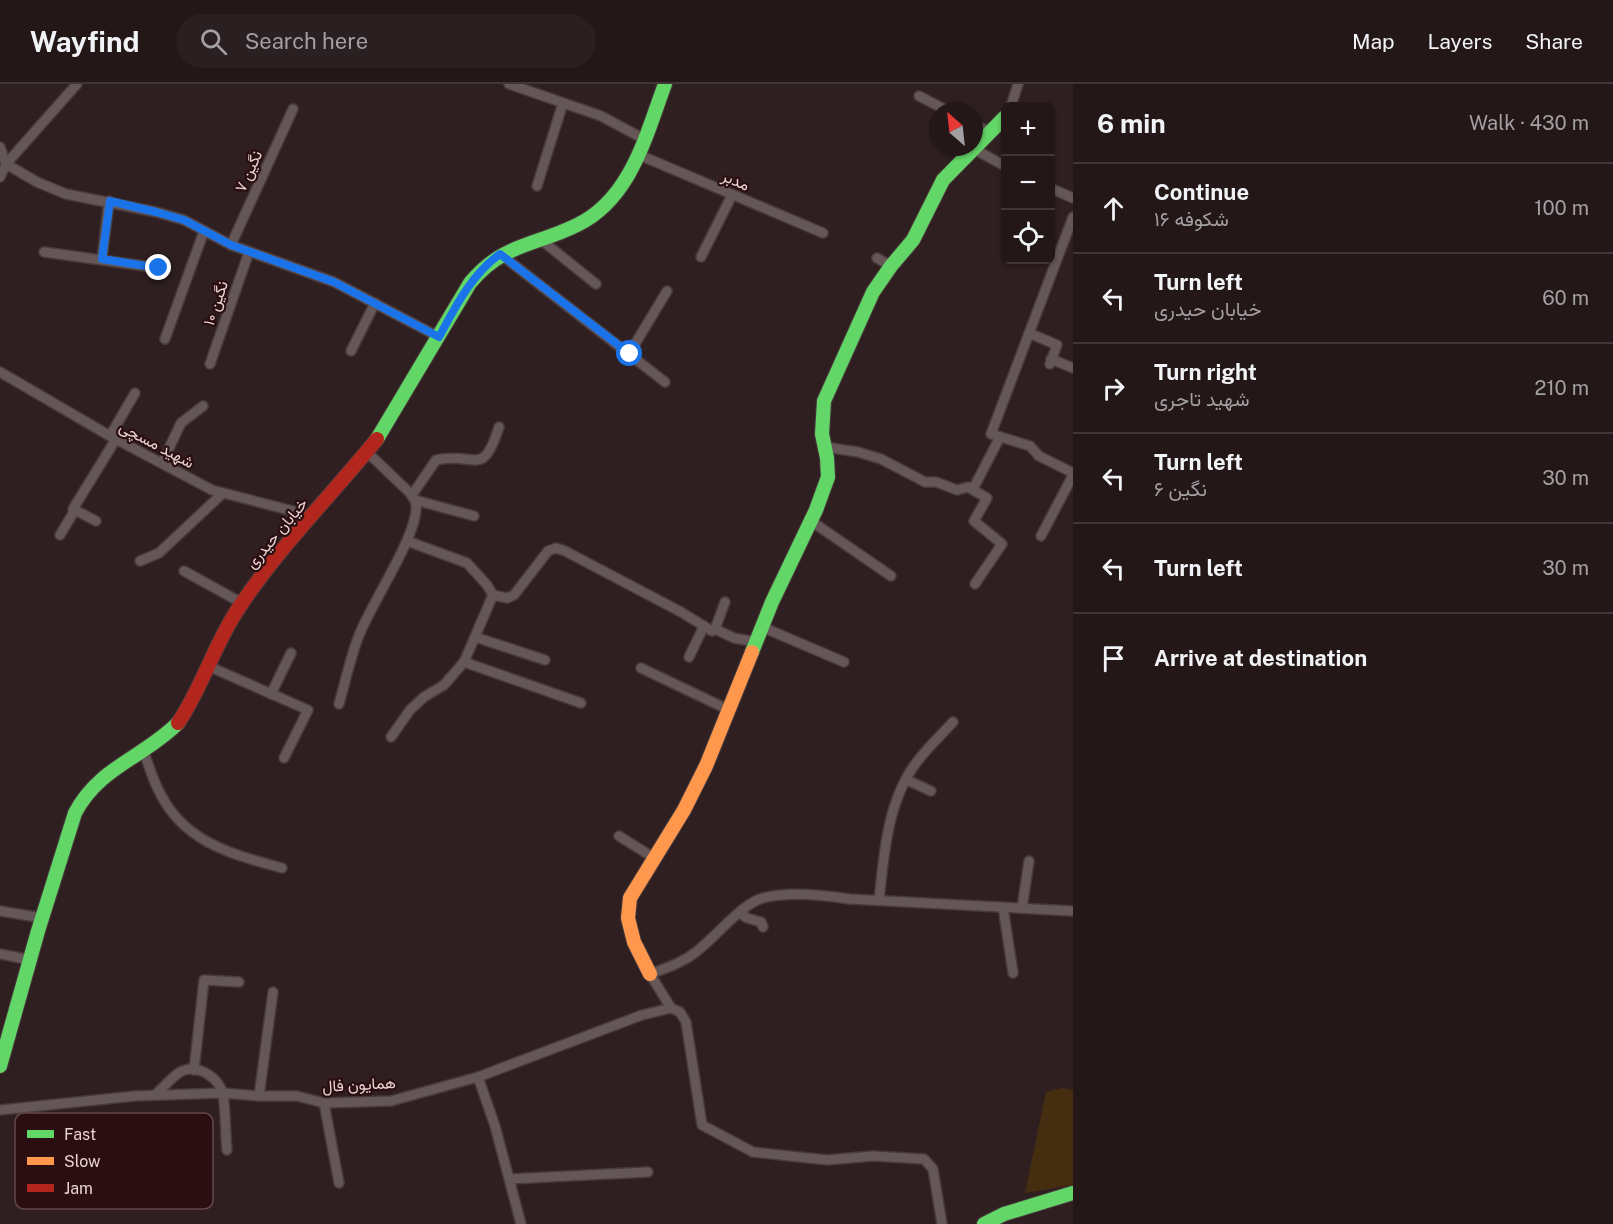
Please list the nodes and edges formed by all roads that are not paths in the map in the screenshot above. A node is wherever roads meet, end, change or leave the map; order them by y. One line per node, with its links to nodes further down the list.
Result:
1 (76, 84): 19 (street)
2 (509, 84): 8 (street)
3 (665, 84): 13 (street, خیابان حیدری)
4 (1018, 84): 7 (street)
5 (919, 96): 6 (street)
6 (931, 102)
7 (1012, 102)
8 (563, 103): 13 (street); 22 (street)
9 (293, 109): 31 (street, نگین ۷)
10 (1001, 122): 12 (street)
11 (983, 129): 12 (street)
12 (991, 133): 14 (street)
13 (644, 139): 16 (street, خیابان حیدری)
14 (983, 141)
15 (0, 147): 19 (street)
16 (637, 154): 24 (street, مدبر); 30 (street, خیابان حیدری)
17 (983, 154): 20 (street)
18 (967, 156): 38 (street)
19 (6, 164): 21 (street); 26 (street)
20 (1001, 164)
21 (0, 177)
22 (537, 186)
23 (1055, 190): 25 (street)
24 (732, 195): 29 (street, مدبر); 35 (street)
25 (1073, 198)
26 (110, 201): 28 (street); 37 (street)
27 (1073, 217): 43 (street)
28 (204, 231): 31 (street); 45 (street)
29 (823, 233)
30 (540, 239): 34 (street, خیابان حیدری); 40 (street)
31 (231, 245): 33 (street)
32 (44, 252): 37 (street)
33 (249, 252): 42 (street); 48 (street, نگین ۱۰)
34 (500, 254): 44 (street, خیابان حیدری); 47 (street)
35 (701, 257)
36 (877, 258): 38 (street)
37 (102, 259): 39 (street)
38 (891, 266): 57 (street)
39 (159, 268)
40 (596, 284)
41 (667, 291): 47 (street)
42 (375, 303): 44 (street); 46 (street)
43 (1029, 333): 49 (street); 55 (street)
44 (439, 337): 58 (street, خیابان حیدری)
45 (165, 339)
46 (351, 351)
47 (630, 354): 51 (street)
48 (210, 364)
49 (1073, 368)
50 (0, 373): 56 (street, شهید مسچی)
51 (665, 382)
52 (135, 393): 56 (street)
53 (203, 406): 59 (street)
54 (499, 427): 63 (street)
55 (1000, 437): 60 (street); 61 (street)
56 (113, 438): 59 (street, شهید مسچی); 64 (street)
57 (825, 447): 61 (street); 68 (street)
58 (367, 452): 63 (street); 65 (street, خیابان حیدری)
59 (162, 463): 62 (street, شهید مسچی)
60 (1073, 474): 70 (street)
61 (974, 489): 75 (street)
62 (223, 493): 65 (street, شهید مسچی); 72 (street)
63 (413, 498): 66 (street); 71 (street)
64 (75, 510): 67 (street); 69 (street)
65 (312, 516): 78 (street, خیابان حیدری)
66 (474, 516)
67 (96, 520)
68 (811, 521): 74 (street); 80 (street)
69 (60, 535)
70 (1041, 536)
71 (407, 541): 76 (street); 93 (street)
72 (140, 561)
73 (184, 571): 78 (street)
74 (891, 576)
75 (975, 584)
76 (493, 595): 79 (street); 82 (street)
77 (725, 602): 81 (street)
78 (242, 603): 89 (street, خیابان حیدری)
79 (704, 626): 81 (street); 85 (street)
80 (762, 627): 83 (street); 88 (street)
81 (716, 629): 83 (street)
82 (475, 637): 86 (street); 87 (street)
83 (756, 642): 94 (street)
84 (291, 653): 91 (street)
85 (689, 657)
86 (545, 660)
87 (464, 662): 92 (street); 96 (street)
88 (844, 662)
89 (208, 666): 91 (street); 97 (street, خیابان حیدری)
90 (641, 668): 94 (street)
91 (271, 694): 98 (street)
92 (580, 703)
93 (339, 704)
94 (729, 710): 102 (street)
95 (953, 722): 99 (street)
96 (391, 737)
97 (143, 750): 104 (street); 111 (street, خیابان حیدری)
98 (284, 758)
99 (907, 780): 100 (street); 105 (street)
100 (931, 791)
101 (619, 836): 102 (street)
102 (654, 858): 116 (street)
103 (1029, 861): 107 (street)
104 (282, 868)
105 (879, 900): 106 (street); 110 (street)
106 (1003, 907): 107 (street); 115 (street)
107 (1022, 908): 109 (street)
108 (0, 911): 111 (street)
109 (1073, 911)
110 (740, 913): 112 (street); 116 (street)
111 (42, 918): 114 (street, خیابان حیدری)
112 (763, 927)
113 (0, 954): 114 (street)
114 (30, 960): 120 (street, خیابان حیدری)
115 (1013, 973)
116 (650, 974): 119 (street)
117 (239, 982): 121 (street)
118 (273, 992): 125 (street)
119 (671, 1008): 122 (street, همایون فال); 134 (street)
120 (0, 1065)
121 (194, 1070): 123 (street); 124 (street)
122 (478, 1077): 126 (street, همایون فال); 130 (street)
123 (223, 1093): 124 (street, همایون فال); 125 (street, همایون فال); 128 (street)
124 (156, 1094): 127 (street, همایون فال)
125 (259, 1096): 126 (street, همایون فال)
126 (324, 1103): 131 (street)
127 (0, 1110)
128 (227, 1150)
129 (648, 1172): 130 (street)
130 (509, 1179): 133 (street)
131 (339, 1183)
132 (1073, 1193): 135 (street)
133 (521, 1224)
134 (942, 1224)
135 (984, 1224)

